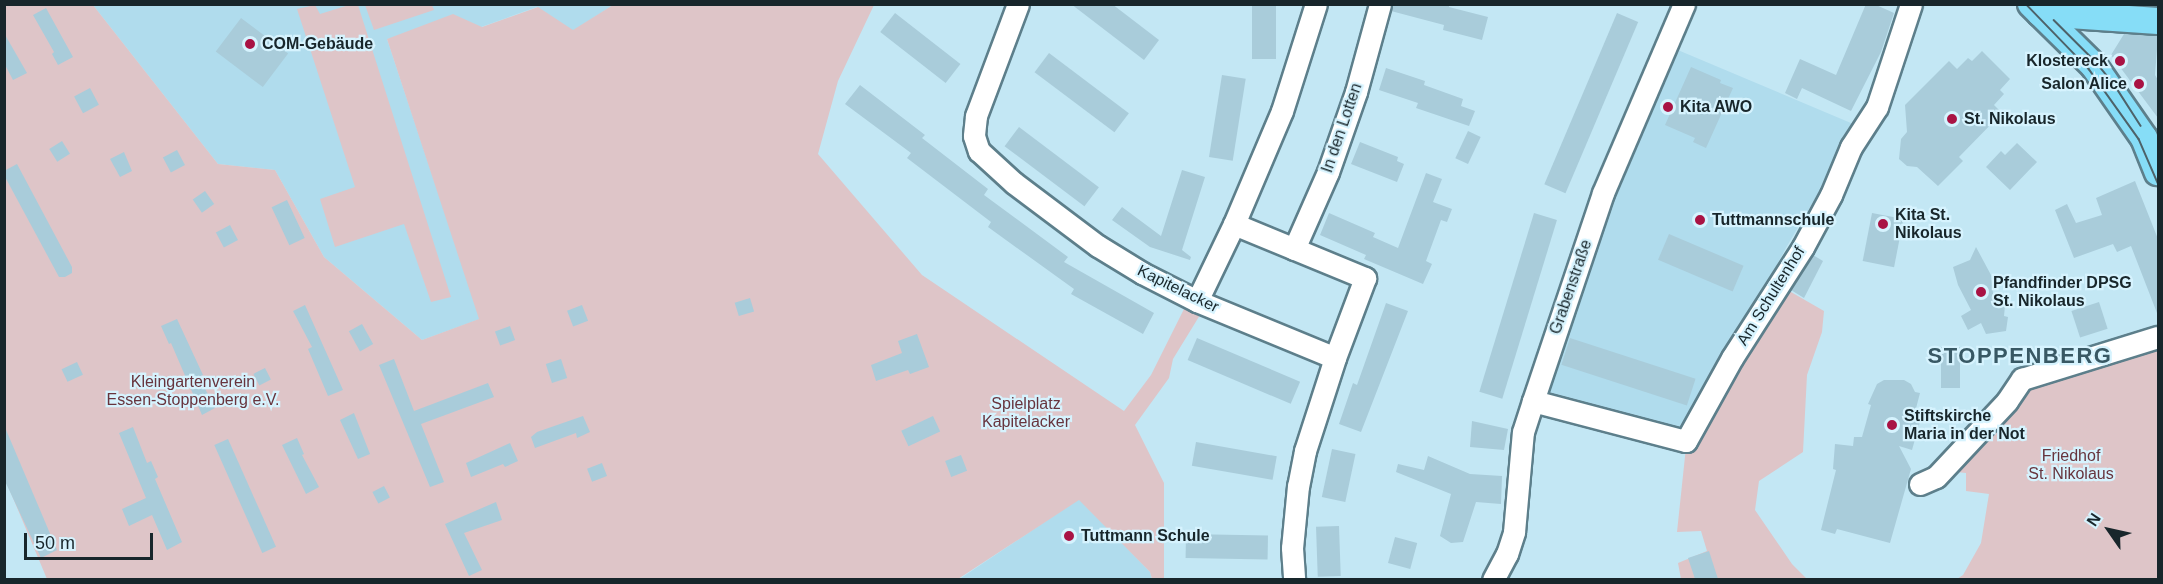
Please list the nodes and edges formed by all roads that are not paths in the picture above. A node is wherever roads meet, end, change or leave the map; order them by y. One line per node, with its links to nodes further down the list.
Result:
1 (1018, 4): 11 (street, Kapitelacker)
2 (1316, 4): 9 (street)
3 (1380, 4): 10 (street, In den Lotten)
4 (1684, 4): 14 (street, Grabenstraße)
5 (1911, 4): 14 (street, Am Schultenhof)
6 (2036, 9): 7 (main road); 8 (main road)
7 (2158, 21)
8 (2158, 172)
9 (1234, 224): 10 (street); 11 (street)
10 (1294, 249): 13 (street)
11 (1197, 301): 13 (street, Kapitelacker)
12 (2158, 337): 15 (street)
13 (1335, 358): 16 (street)
14 (1533, 401): 17 (street, Grabenstraße)
15 (1920, 484)
16 (1294, 579)
17 (1493, 579)

